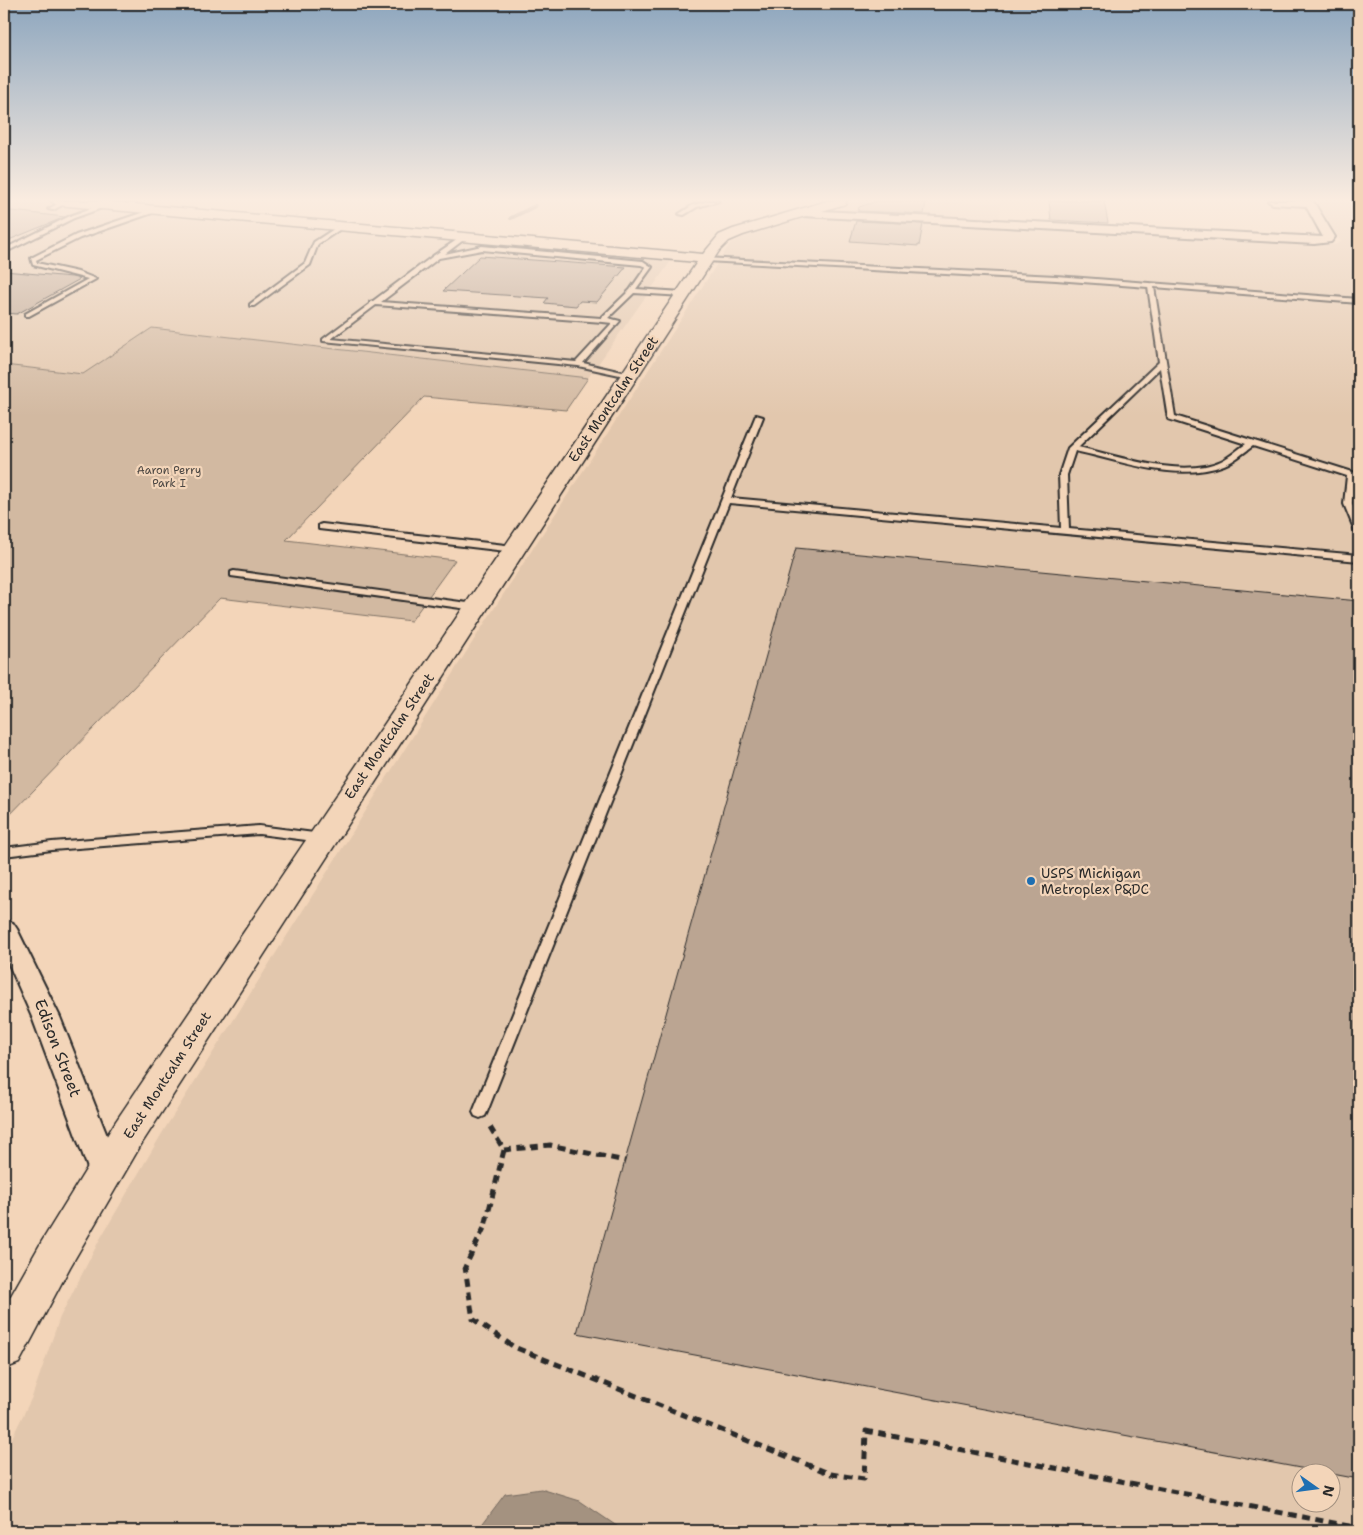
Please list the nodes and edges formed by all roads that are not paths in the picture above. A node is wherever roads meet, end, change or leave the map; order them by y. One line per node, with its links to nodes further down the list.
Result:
1 (78, 273): 13 (lane)
2 (296, 273): 12 (lane)
3 (414, 273): 11 (lane)
4 (645, 273): 8 (lane)
5 (697, 273): 9 (main road, East Montcalm Street)
6 (957, 273): 7 (lane)
7 (1150, 285): 10 (lane); 15 (lane)
8 (632, 291): 9 (lane); 14 (lane)
9 (683, 294): 17 (main road, East Montcalm Street)
10 (1359, 301)
11 (372, 303): 14 (lane); 16 (lane)
12 (252, 305)
13 (27, 315)
14 (603, 320): 16 (lane)
15 (1163, 362): 19 (lane); 20 (lane)
16 (578, 364): 17 (lane)
17 (629, 375): 26 (main road, East Montcalm Street)
18 (759, 417): 22 (lane)
19 (1252, 443): 20 (lane); 21 (lane)
20 (1072, 448): 24 (lane)
21 (1355, 476): 25 (lane)
22 (727, 500): 24 (lane); 33 (lane)
23 (322, 527): 26 (lane)
24 (1065, 531): 27 (lane)
25 (1359, 532)
26 (514, 549): 29 (main road, East Montcalm Street)
27 (1359, 558)
28 (234, 574): 29 (lane)
29 (475, 607): 30 (main road, East Montcalm Street)
30 (322, 838): 31 (lane); 34 (main road, East Montcalm Street)
31 (4, 852)
32 (4, 930): 34 (street, Edison Street)
33 (480, 1112)
34 (105, 1171): 35 (main road, East Montcalm Street)
35 (4, 1349)

